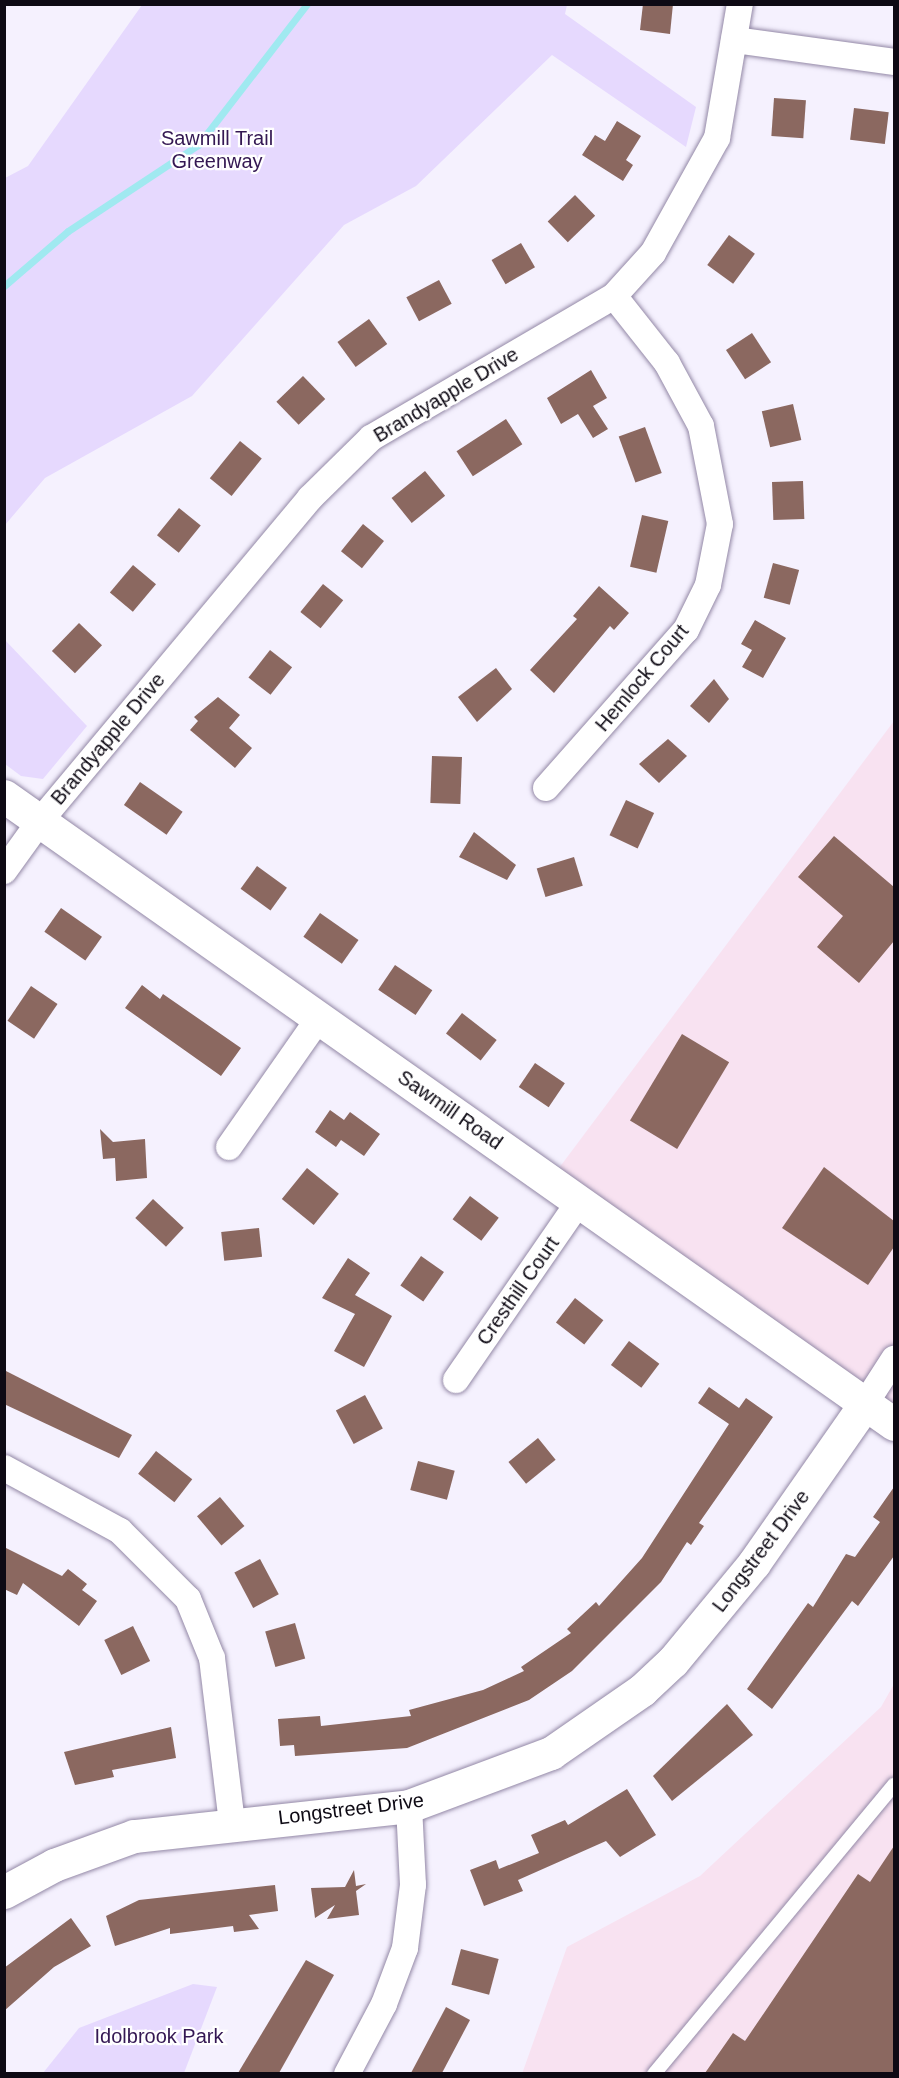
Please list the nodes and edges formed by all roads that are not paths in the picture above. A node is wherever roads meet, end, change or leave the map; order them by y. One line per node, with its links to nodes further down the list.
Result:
1 (740, 4): 2 (street, Brandyapple Drive)
2 (734, 40): 3 (street); 4 (street, Brandyapple Drive)
3 (894, 62)
4 (614, 296): 5 (street, Hemlock Court); 7 (street, Brandyapple Drive)
5 (546, 788)
6 (4, 796): 7 (street, Sawmill Road)
7 (40, 821): 8 (street, Brandyapple Drive); 9 (street, Sawmill Road)
8 (4, 871)
9 (319, 1018): 10 (street); 11 (street, Sawmill Road)
10 (229, 1147)
11 (580, 1200): 13 (street, Cresthill Court); 14 (street, Sawmill Road)
12 (894, 1359): 14 (street)
13 (456, 1380)
14 (865, 1404): 15 (street, Sawmill Road); 18 (street, Longstreet Drive)
15 (894, 1424)
16 (4, 1468): 19 (street)
17 (894, 1785): 22 (lane)
18 (409, 1806): 19 (street, Longstreet Drive); 21 (street)
19 (232, 1823): 20 (street, Longstreet Drive)
20 (4, 1892)
21 (347, 2073)
22 (654, 2073)

